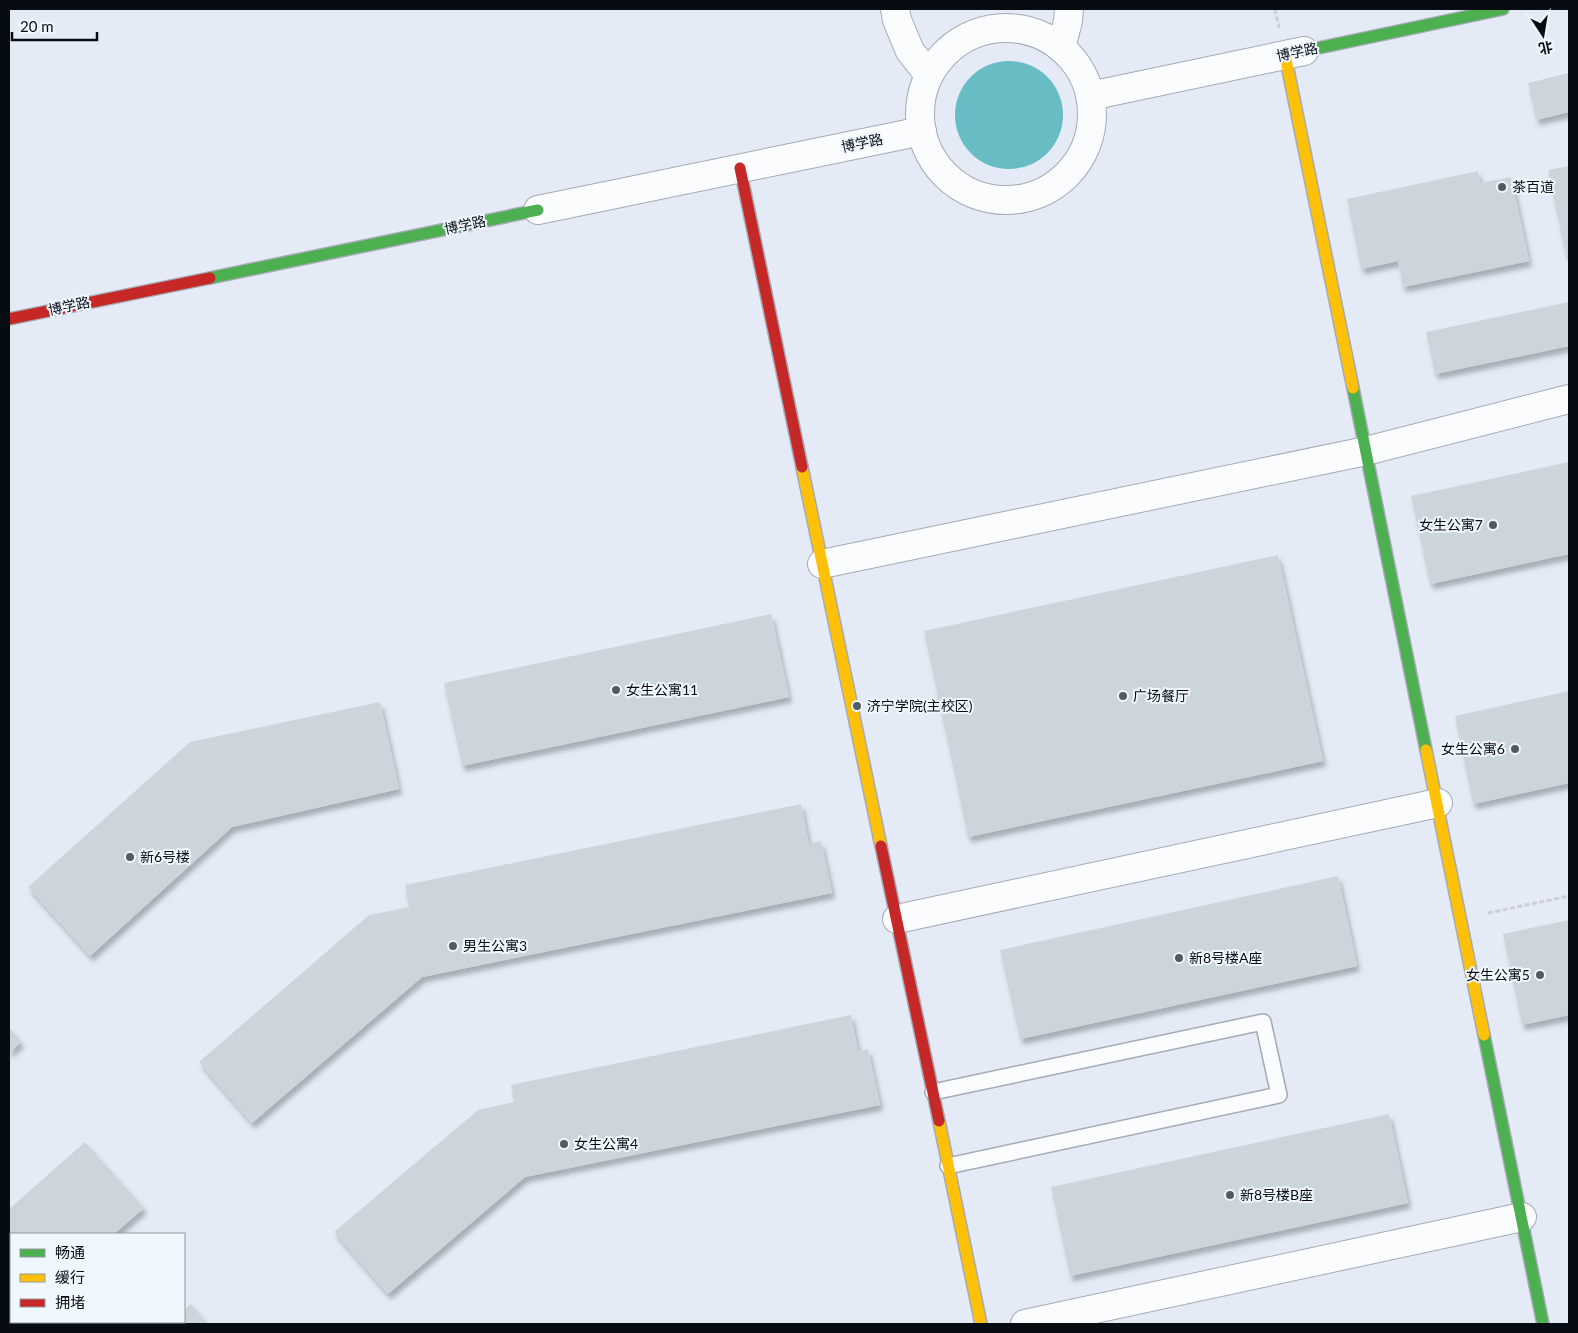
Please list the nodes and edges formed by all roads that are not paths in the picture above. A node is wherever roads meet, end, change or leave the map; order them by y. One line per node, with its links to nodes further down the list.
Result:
1 (895, 9): 6 (street)
2 (1069, 9): 4 (street)
3 (1503, 9): 5 (street, 博学路)
4 (1061, 48): 6 (street); 7 (street)
5 (1294, 53): 7 (street, 博学路); 13 (street)
6 (929, 75): 8 (street)
7 (1090, 96): 8 (street)
8 (922, 131): 9 (street, 博学路)
9 (740, 168): 10 (street, 博学路); 14 (street)
10 (538, 210): 11 (street, 博学路)
11 (9, 319)
12 (1569, 399): 13 (street)
13 (1366, 451): 14 (street); 15 (street)
14 (822, 564): 16 (street)
15 (1438, 803): 16 (street); 19 (street)
16 (896, 919): 17 (street)
17 (933, 1092): 18 (street); 18 (lane)
18 (948, 1166): 20 (street)
19 (1522, 1217): 21 (street); 22 (street)
20 (982, 1324)
21 (1025, 1324)
22 (1544, 1324)

